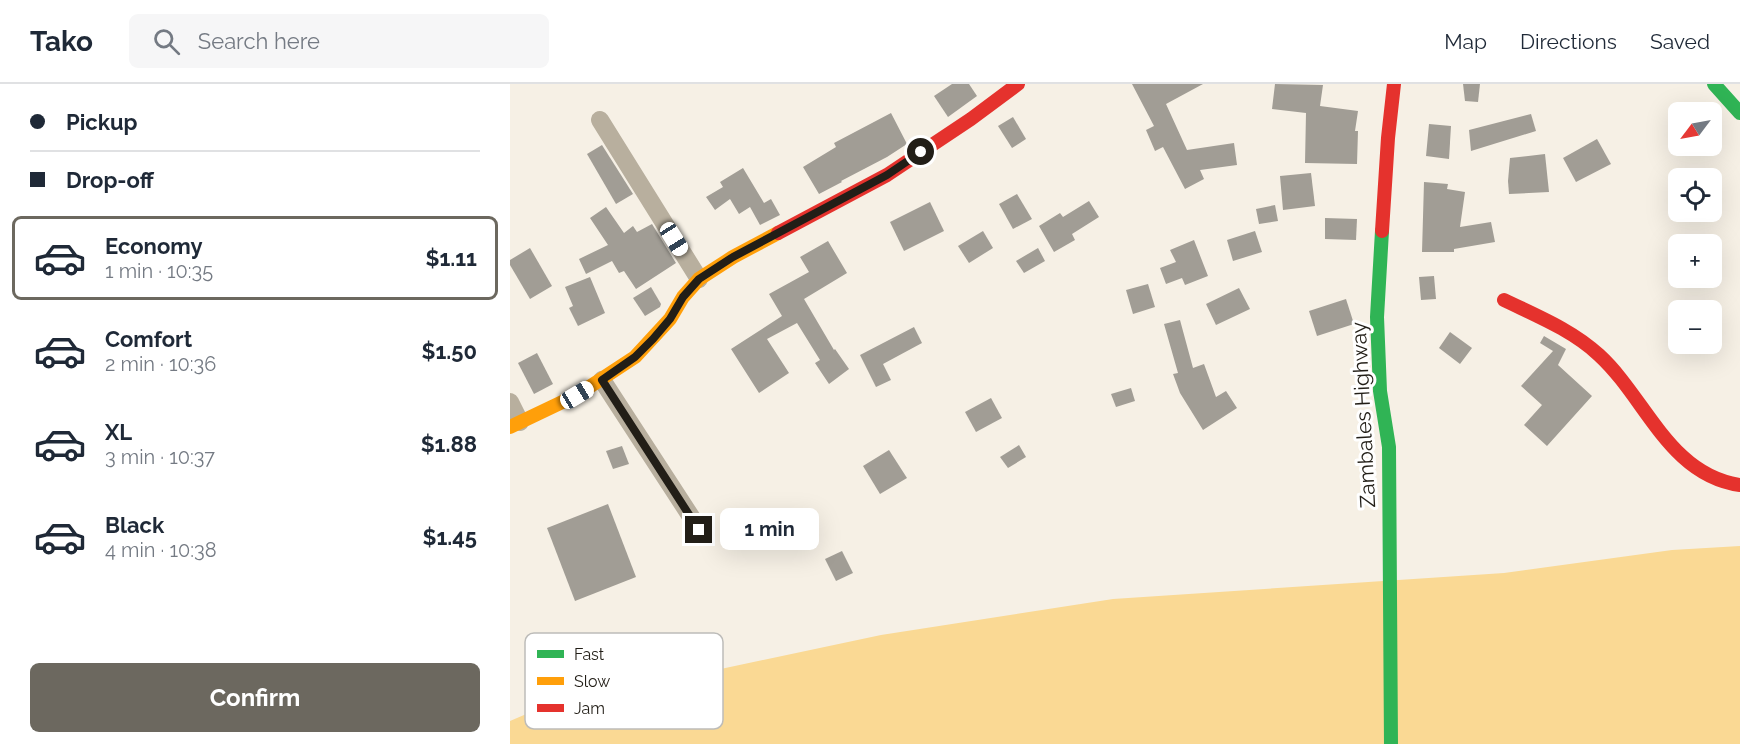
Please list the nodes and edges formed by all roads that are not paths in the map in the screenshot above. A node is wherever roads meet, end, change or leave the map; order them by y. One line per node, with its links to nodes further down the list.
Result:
1 (1018, 84): 6 (street)
2 (1394, 84): 13 (street, Zambales Highway)
3 (1714, 84): 4 (street)
4 (1740, 113)
5 (600, 120): 6 (street)
6 (699, 279): 8 (street)
7 (1504, 300): 11 (street)
8 (602, 380): 10 (street); 12 (street)
9 (510, 402): 10 (street)
10 (515, 425)
11 (1740, 485)
12 (699, 530)
13 (1391, 744)

